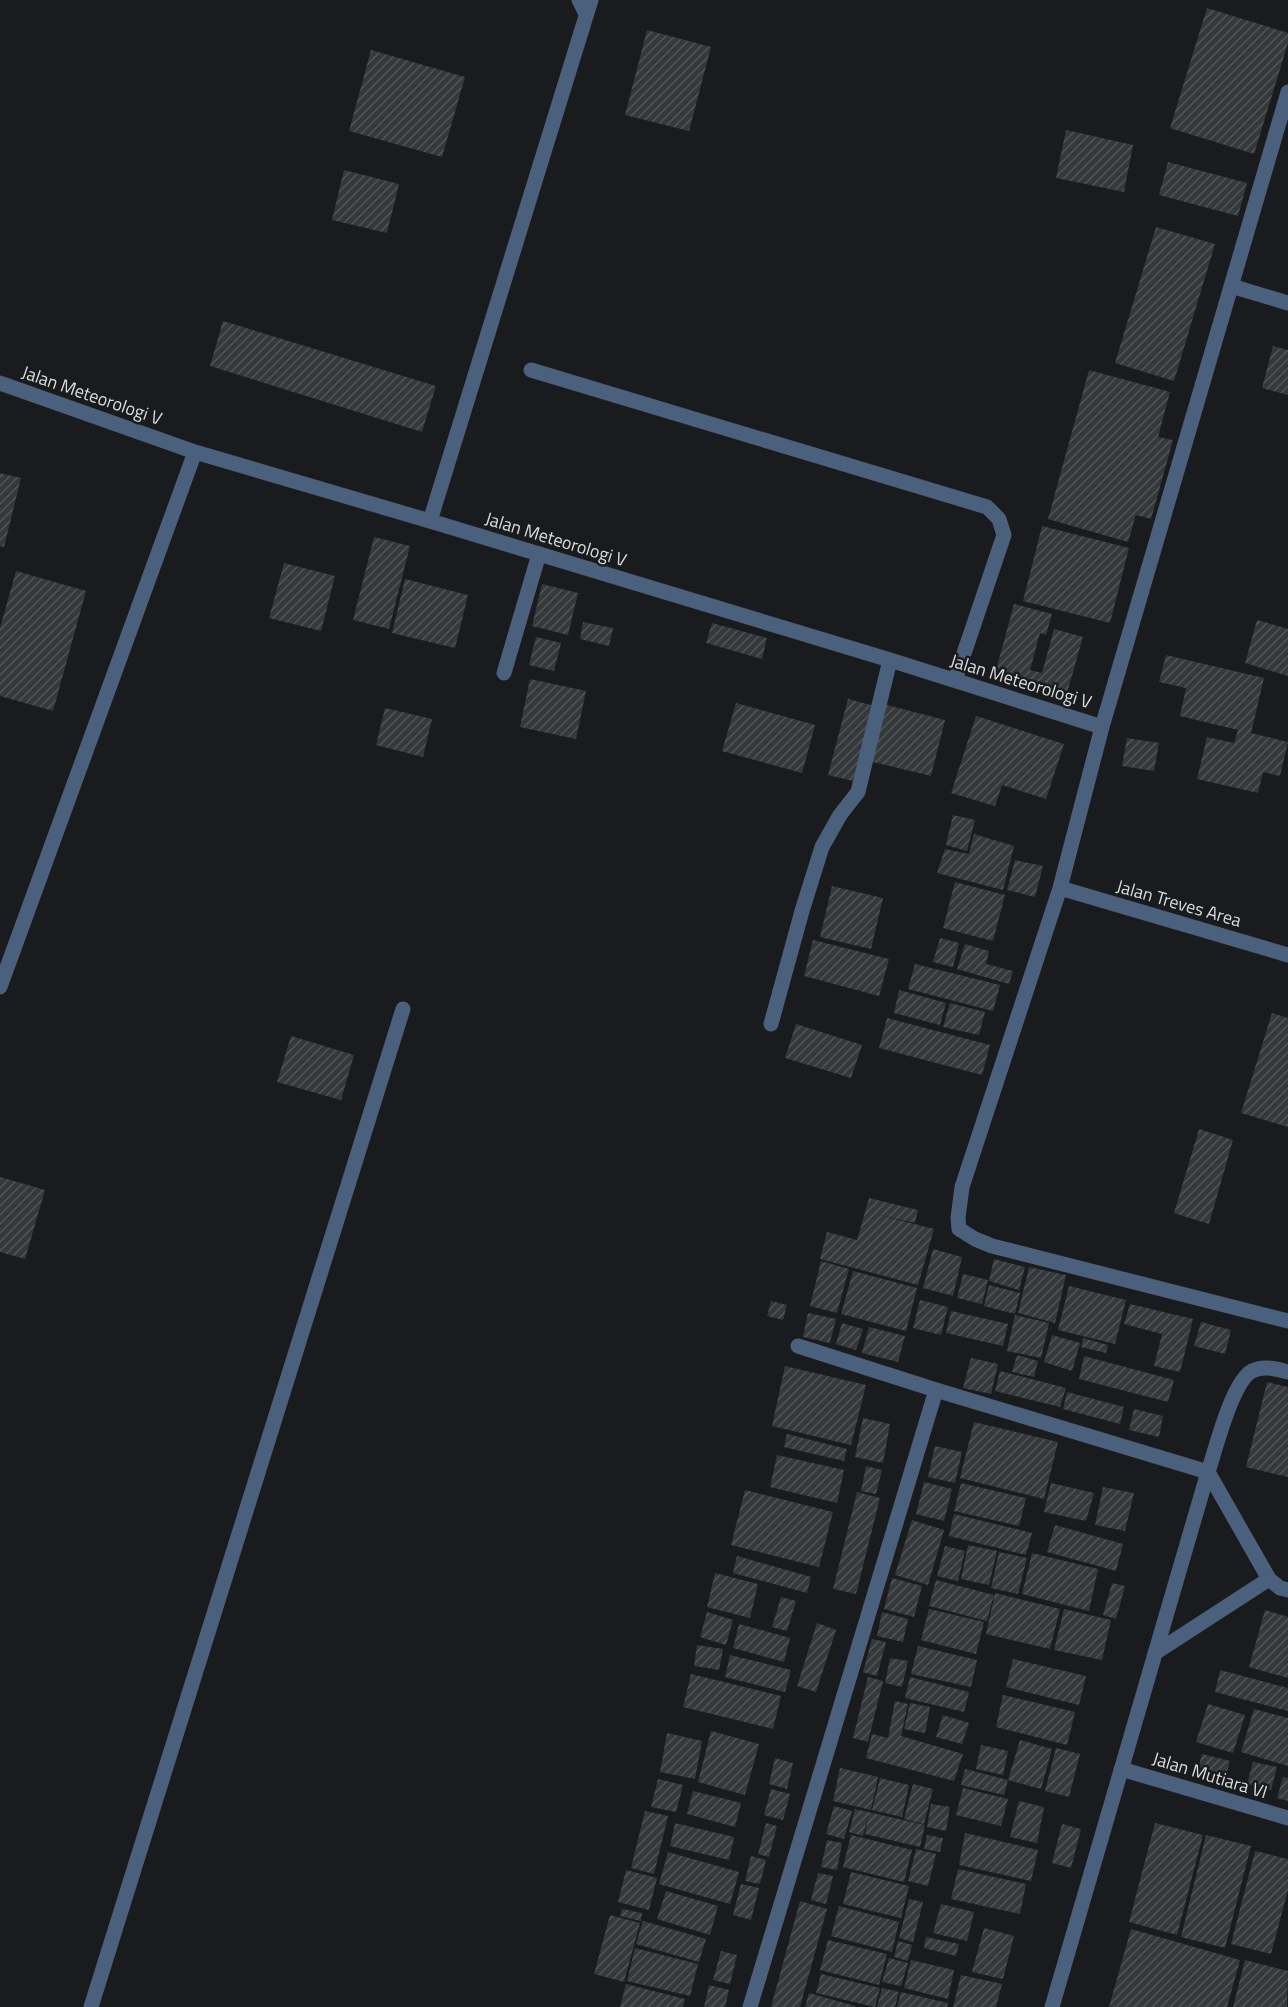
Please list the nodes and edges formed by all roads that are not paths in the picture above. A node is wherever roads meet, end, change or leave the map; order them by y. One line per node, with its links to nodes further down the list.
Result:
1 (579, 0): 2 (street)
2 (589, 7): 9 (street)
3 (1288, 92): 4 (street)
4 (1231, 286): 5 (street); 14 (street)
5 (1288, 303)
6 (531, 370): 13 (street)
7 (0, 383): 8 (street, Jalan Meteorologi V)
8 (195, 452): 9 (street, Jalan Meteorologi V); 17 (street)
9 (430, 521): 10 (street, Jalan Meteorologi V)
10 (539, 554): 11 (street, Jalan Meteorologi V); 12 (street)
11 (890, 660): 13 (street, Jalan Meteorologi V); 19 (street)
12 (504, 674)
13 (954, 680): 14 (street, Jalan Meteorologi V)
14 (1102, 727): 15 (street)
15 (1060, 888): 16 (street, Jalan Treves Area); 20 (street)
16 (1288, 955)
17 (0, 987)
18 (403, 1009): 30 (street)
19 (771, 1024)
20 (1288, 1321)
21 (798, 1346): 23 (street)
22 (1288, 1372): 24 (street)
23 (936, 1390): 24 (street); 31 (street)
24 (1208, 1472): 25 (street); 27 (street)
25 (1269, 1579): 26 (street); 27 (street)
26 (1288, 1590)
27 (1155, 1653): 28 (street)
28 (1121, 1768): 29 (street, Jalan Mutiara VI); 32 (street)
29 (1288, 1818)
30 (91, 2007)
31 (750, 2007)
32 (1052, 2007)

